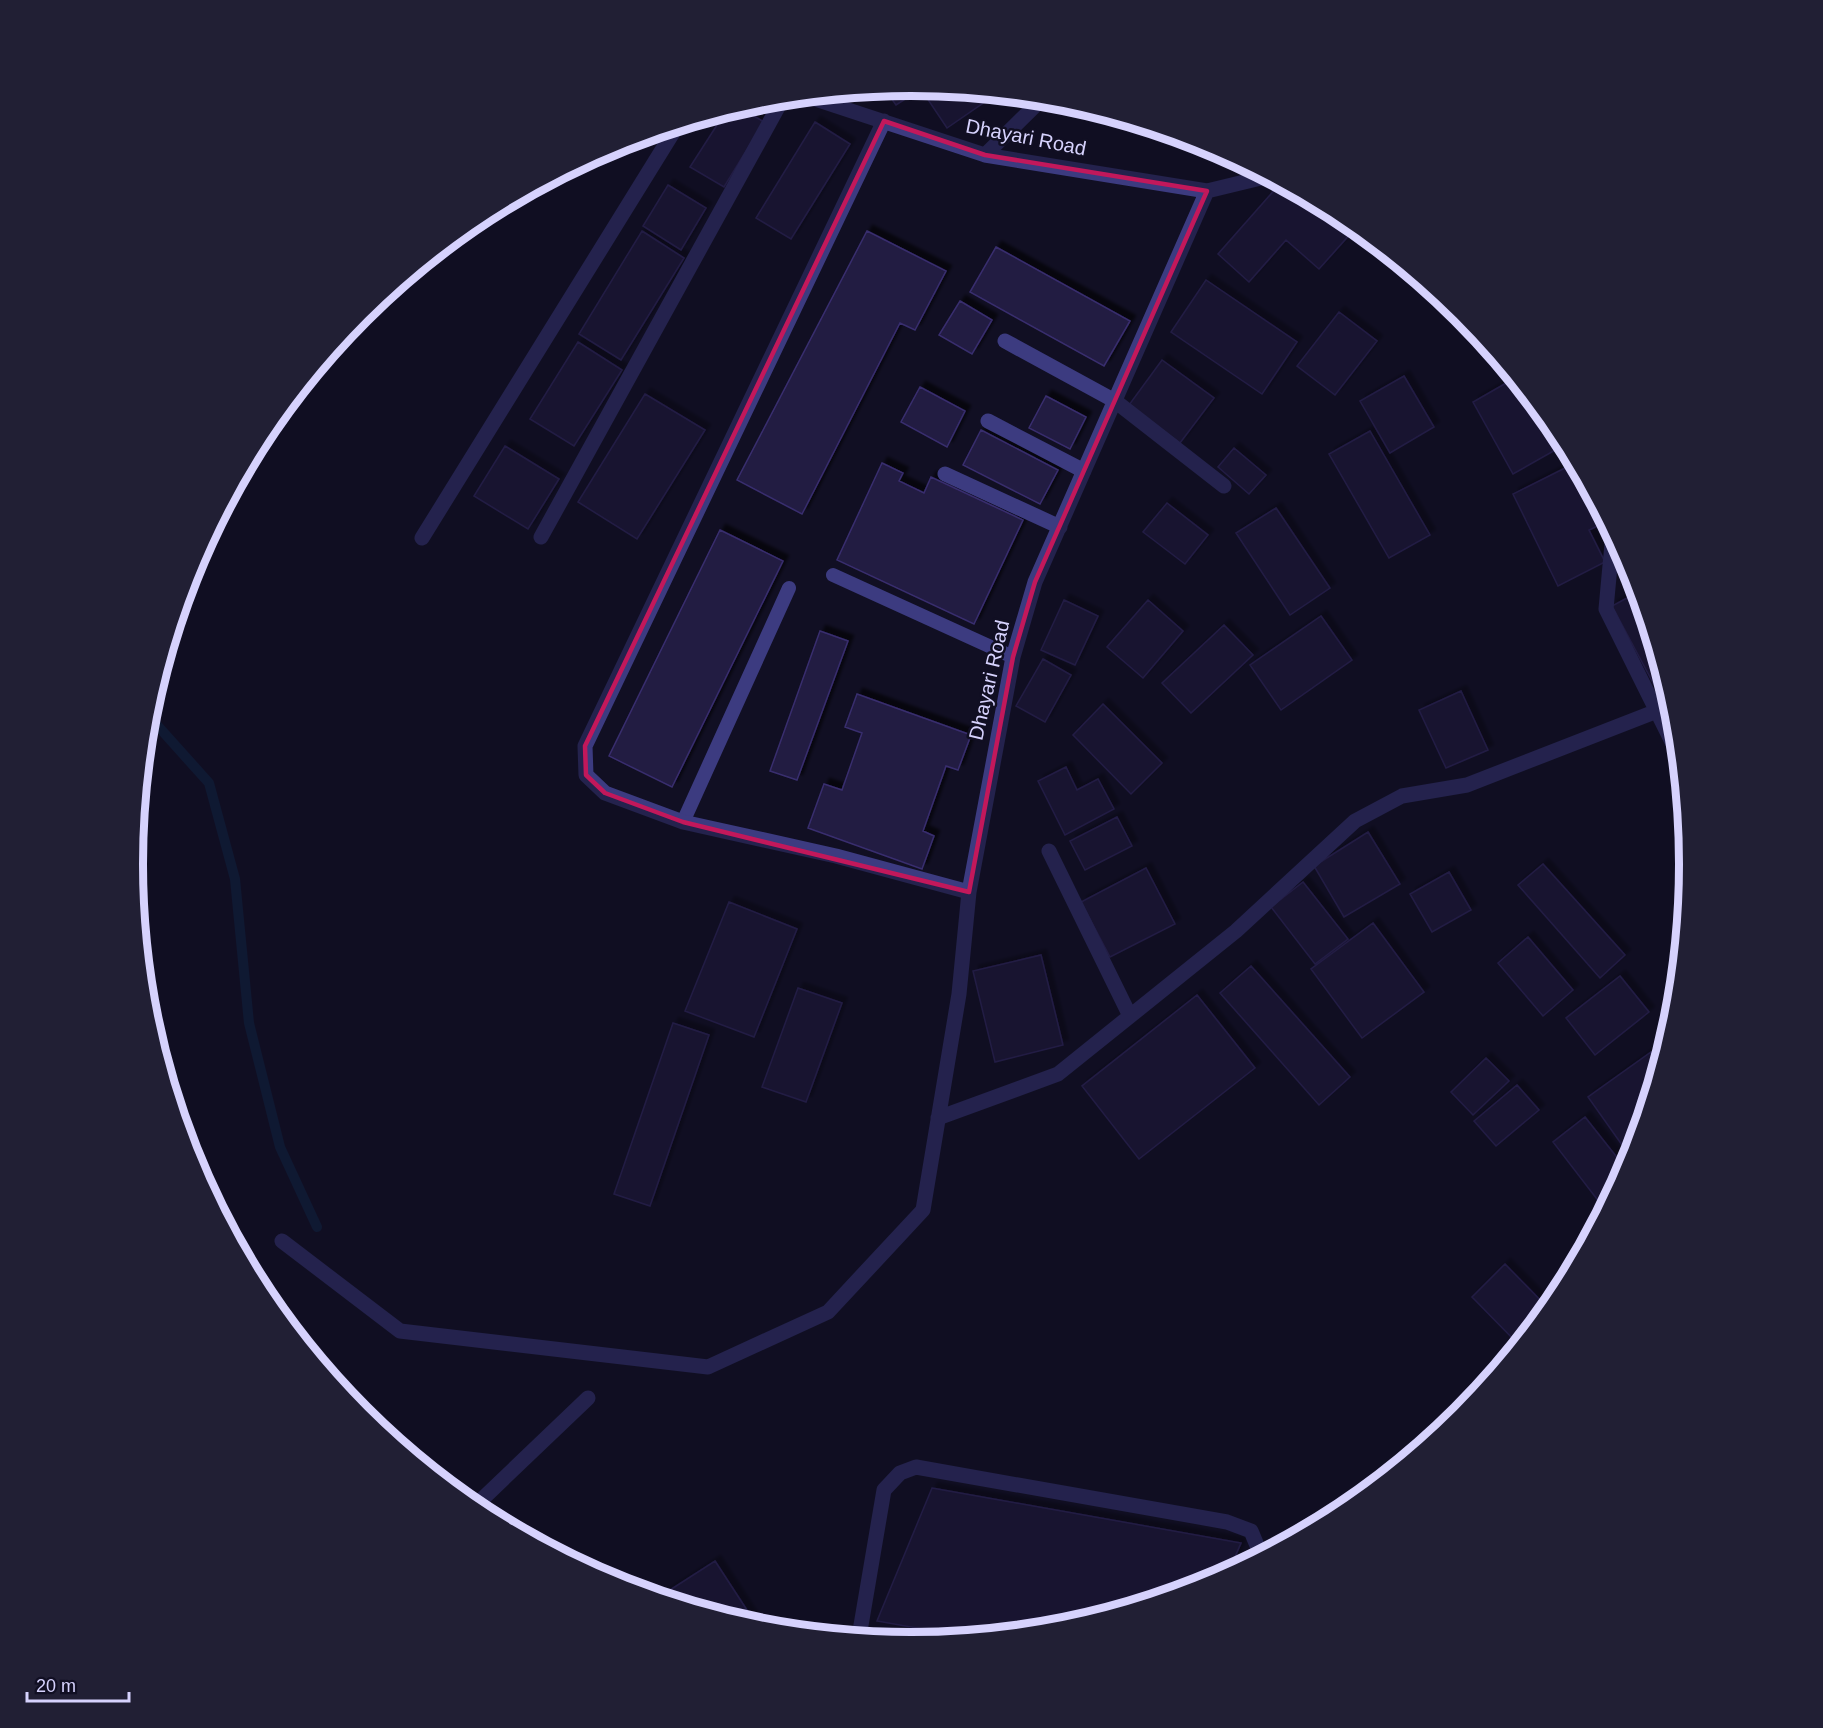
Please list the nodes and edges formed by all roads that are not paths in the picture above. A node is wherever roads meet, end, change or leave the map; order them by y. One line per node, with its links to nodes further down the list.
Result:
1 (824, 102): 4 (street, Dhayari Road)
2 (1035, 107): 6 (street)
3 (777, 109): 16 (street)
4 (884, 121): 6 (street, Dhayari Road); 24 (street)
5 (671, 135): 17 (street)
6 (985, 155): 8 (street, Dhayari Road)
7 (1258, 179): 8 (street, Dhayari Road)
8 (1208, 190): 10 (street, Dhayari Road)
9 (1005, 341): 10 (street)
10 (1115, 401): 12 (street, Dhayari Road); 14 (street)
11 (988, 421): 12 (street)
12 (1084, 471): 15 (street, Dhayari Road)
13 (945, 474): 15 (street)
14 (1224, 486)
15 (1060, 527): 21 (street, Dhayari Road)
16 (541, 537)
17 (422, 538)
18 (1612, 549): 22 (street)
19 (833, 575): 21 (lane)
20 (789, 588): 24 (lane)
21 (1013, 657): 26 (street, Dhayari Road)
22 (1657, 711): 23 (street); 27 (street)
23 (1668, 734)
24 (683, 822): 26 (street)
25 (1049, 851): 27 (street)
26 (969, 892): 28 (street, Dhayari Road)
27 (1130, 1016): 28 (street)
28 (938, 1118): 29 (street, Dhayari Road)
29 (282, 1241)
30 (588, 1398): 31 (street)
31 (481, 1500)
32 (1259, 1549): 33 (street)
33 (860, 1630)

